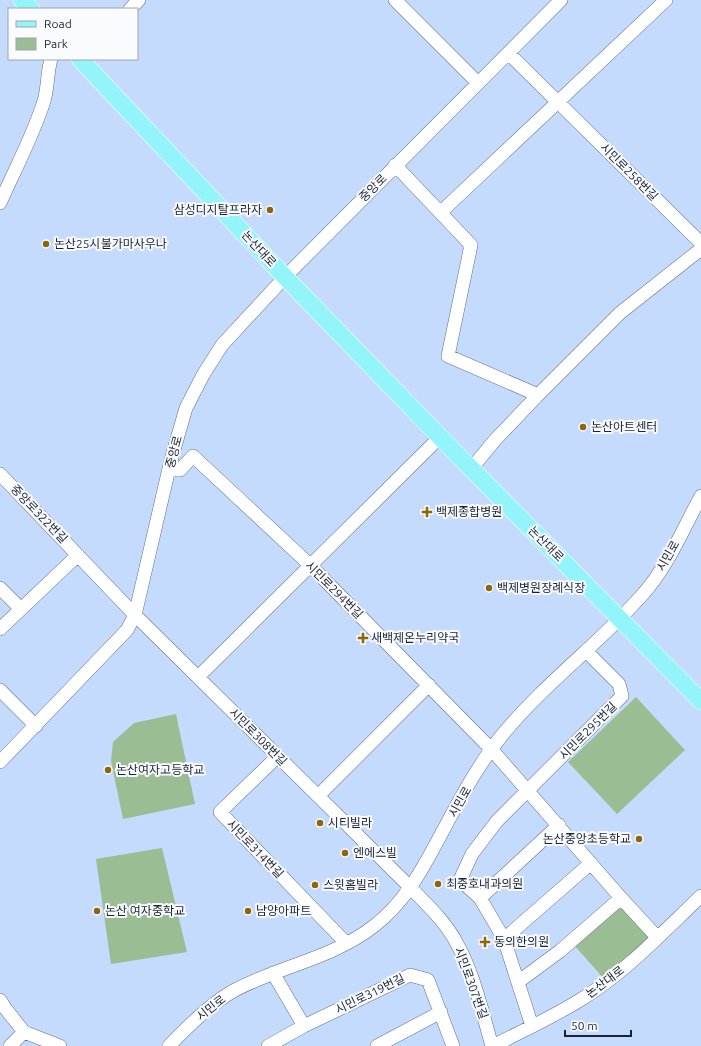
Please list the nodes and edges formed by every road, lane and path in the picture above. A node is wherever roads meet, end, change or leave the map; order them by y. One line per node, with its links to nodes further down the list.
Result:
1 (22, 0): 6 (main road)
2 (139, 0): 7 (street)
3 (395, 0): 11 (street)
4 (560, 0): 8 (street, 중앙로)
5 (666, 0): 12 (street)
6 (30, 8)
7 (131, 8)
8 (508, 53): 11 (street, 중앙로); 12 (street, 시민로258번길)
9 (51, 60): 14 (street)
10 (82, 60): 18 (main road, 논산대로)
11 (478, 83): 13 (street, 중앙로)
12 (558, 102): 15 (street); 16 (street, 시민로258번길)
13 (395, 166): 15 (street, 중앙로); 18 (street, 중앙로)
14 (0, 203)
15 (441, 212): 19 (street, 중앙로)
16 (701, 243)
17 (701, 249): 19 (street)
18 (285, 277): 20 (main road, 논산대로); 22 (street, 중앙로)
19 (538, 395): 21 (street)
20 (440, 437): 21 (main road, 논산대로); 26 (street)
21 (471, 469): 30 (main road, 논산대로)
22 (169, 470): 26 (street, 시민로294번길); 29 (street, 중앙로)
23 (0, 474): 25 (street, 중앙로322번길)
24 (701, 496): 30 (street, 시민로)
25 (78, 555): 28 (street); 29 (street, 중앙로322번길)
26 (310, 565): 33 (street); 34 (street, 시민로294번길)
27 (0, 588): 28 (street)
28 (21, 609): 31 (street)
29 (135, 615): 33 (street, 시민로308번길); 38 (street, 중앙로)
30 (620, 618): 32 (street, 시민로); 36 (main road, 논산대로); 37 (main road, 논산대로)
31 (0, 629)
32 (586, 651): 39 (street, 시민로); 42 (street, 시민로295번길)
33 (198, 677): 40 (street, 시민로308번길)
34 (429, 685): 39 (street, 시민로294번길); 43 (street)
35 (0, 690): 38 (street)
36 (701, 691)
37 (701, 701)
38 (36, 726): 41 (street, 중앙로)
39 (492, 750): 42 (street); 46 (street, 시민로)
40 (278, 756): 43 (street, 시민로308번길); 52 (street, 시민로314번길)
41 (0, 762)
42 (528, 791): 44 (street); 48 (street, 시민로295번길)
43 (318, 796): 46 (street, 시민로308번길)
44 (559, 825): 45 (street); 48 (street)
45 (591, 863): 49 (street); 51 (street)
46 (411, 888): 52 (street, 시민로); 66 (street, 시민로307번길)
47 (701, 896): 50 (street, 논산대로)
48 (480, 898): 51 (street)
49 (621, 898): 50 (street); 54 (street)
50 (657, 937): 58 (street, 논산대로)
51 (504, 939): 54 (street)
52 (346, 944): 53 (street, 시민로)
53 (273, 973): 57 (street); 62 (street, 시민로)
54 (518, 982): 58 (street)
55 (0, 1000): 59 (street)
56 (441, 1012): 57 (street, 시민로319번길); 64 (street); 65 (street)
57 (304, 1026): 63 (street, 시민로319번길)
58 (532, 1026): 66 (street, 논산대로)
59 (24, 1032): 60 (street); 61 (street)
60 (10, 1046)
61 (60, 1046)
62 (169, 1046)
63 (268, 1046)
64 (377, 1046)
65 (453, 1046)
66 (493, 1046)

